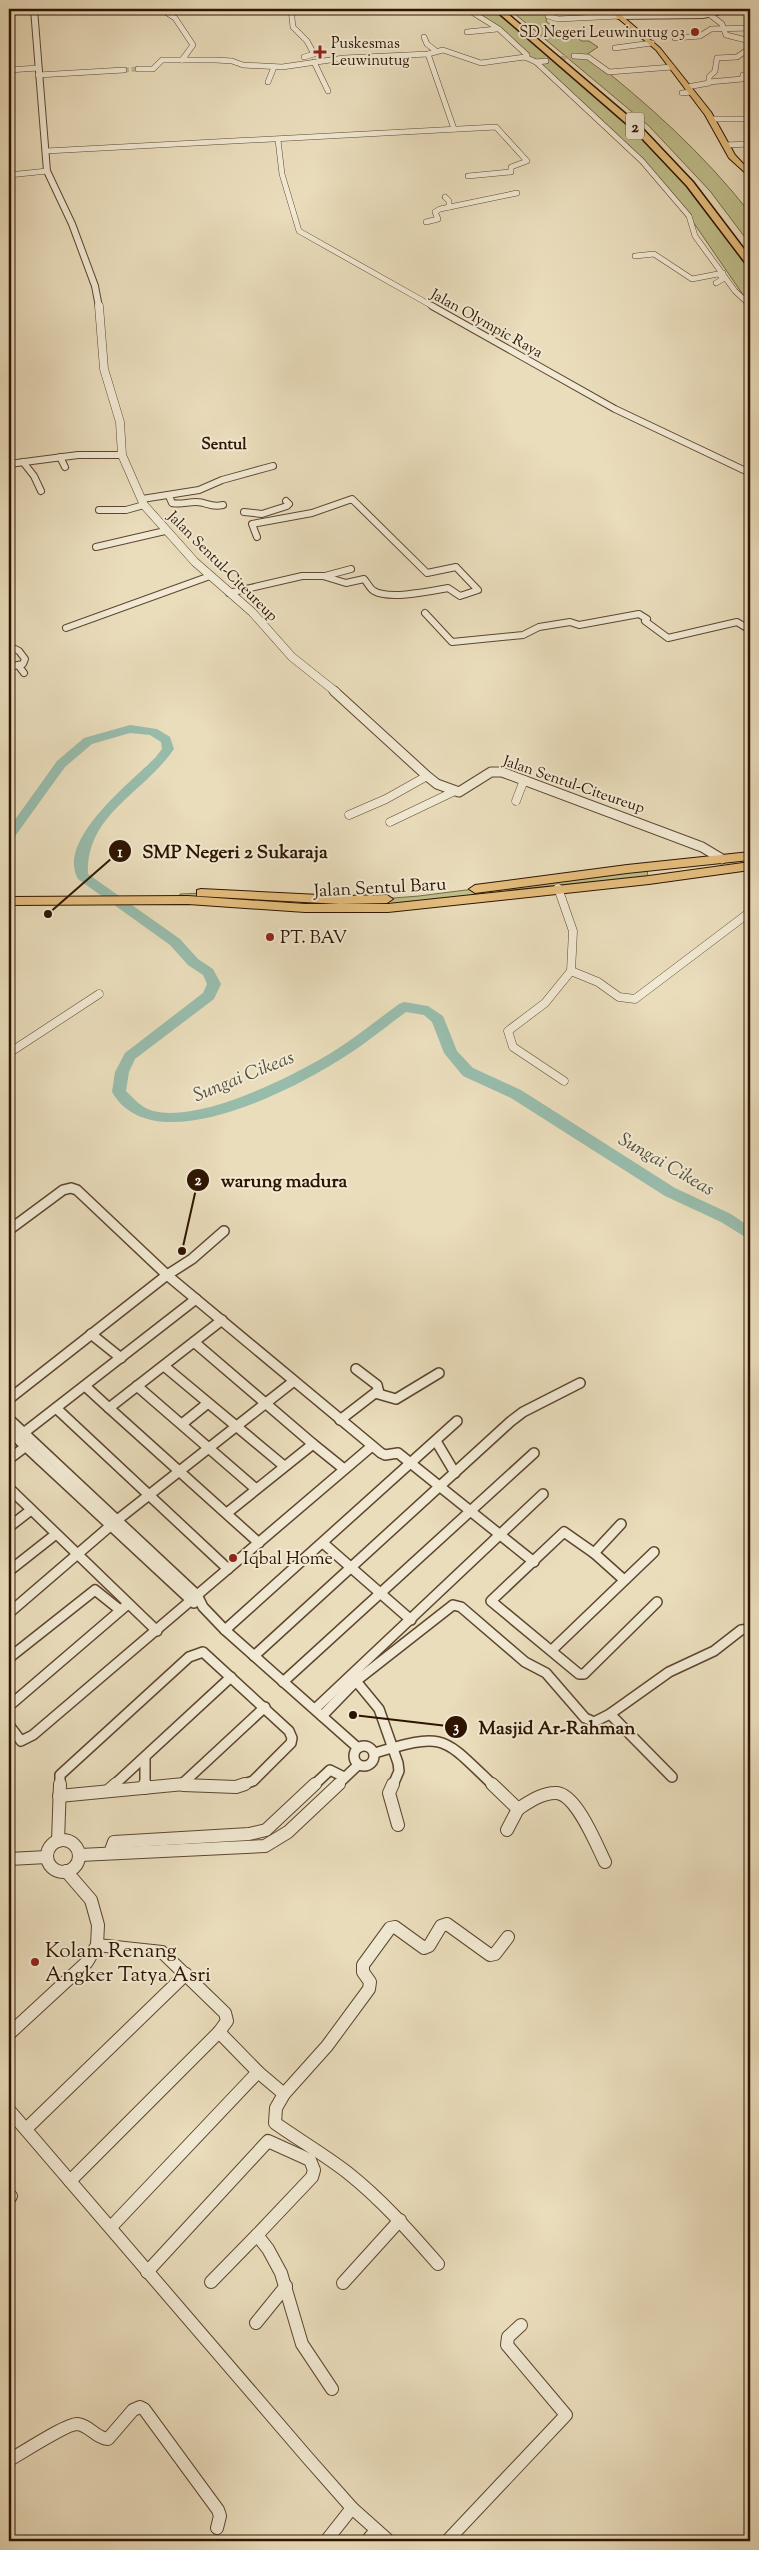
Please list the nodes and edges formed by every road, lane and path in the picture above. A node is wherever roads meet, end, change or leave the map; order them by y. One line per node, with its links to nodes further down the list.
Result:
1 (34, 9): 44 (street, Jalan Sentul-Citeureup)
2 (161, 9): 34 (street)
3 (291, 9): 29 (street)
4 (467, 9): 16 (street)
5 (498, 9): 68 (highway, 2)
6 (509, 9): 54 (highway, 2)
7 (610, 9): 11 (main road)
8 (728, 9): 9 (street)
9 (709, 14): 11 (street); 14 (street)
10 (548, 16): 11 (street)
11 (619, 16): 22 (main road)
12 (708, 23): 13 (street)
13 (714, 28): 14 (street); 19 (street)
14 (724, 28): 15 (street); 21 (street)
15 (750, 28)
16 (499, 29): 17 (street); 32 (street)
17 (467, 32)
18 (424, 37): 27 (street)
19 (691, 37): 20 (street); 23 (street)
20 (675, 38)
21 (750, 41)
22 (652, 43): 24 (street); 40 (main road)
23 (698, 44)
24 (615, 48)
25 (750, 48): 33 (street)
26 (719, 50): 33 (street)
27 (436, 51): 28 (street); 32 (street)
28 (428, 54): 35 (street); 53 (street)
29 (313, 55): 31 (street); 35 (street)
30 (574, 56): 40 (street)
31 (304, 57)
32 (525, 57): 38 (street)
33 (717, 58): 47 (street)
34 (182, 60): 39 (street); 41 (street)
35 (331, 60): 37 (street)
36 (546, 60): 38 (street)
37 (314, 62): 39 (street); 49 (street)
38 (536, 62): 69 (street)
39 (274, 67): 46 (street)
40 (672, 67): 48 (main road)
41 (138, 69)
42 (9, 70): 44 (street)
43 (124, 70): 44 (street)
44 (38, 72): 58 (street, Jalan Sentul-Citeureup)
45 (750, 74): 47 (street)
46 (268, 82)
47 (709, 82): 48 (street)
48 (689, 89): 50 (street); 52 (main road)
49 (328, 91)
50 (682, 94)
51 (750, 120): 52 (street)
52 (713, 121): 57 (main road)
53 (454, 129): 55 (street); 62 (street)
54 (655, 132)
55 (278, 140): 58 (street); 80 (street, Jalan Olympic Raya)
56 (750, 144): 57 (street)
57 (726, 145): 61 (main road)
58 (46, 151): 59 (street, Jalan Sentul-Citeureup)
59 (47, 171): 60 (street); 74 (street, Jalan Sentul-Citeureup)
60 (9, 175)
61 (750, 175)
62 (468, 176)
63 (517, 193): 65 (street)
64 (446, 197): 65 (street)
65 (449, 207): 66 (street)
66 (426, 222)
67 (636, 256): 70 (street)
68 (750, 263)
69 (721, 273): 70 (street); 72 (street); 73 (street)
70 (692, 279): 71 (street)
71 (684, 283)
72 (716, 283)
73 (750, 305)
74 (122, 455): 75 (street); 84 (street, Jalan Sentul-Citeureup)
75 (60, 457): 76 (street); 79 (street)
76 (23, 462): 77 (street); 81 (street)
77 (9, 464)
78 (273, 466): 82 (street)
79 (65, 467)
80 (750, 473)
81 (41, 491)
82 (169, 496): 84 (street); 86 (street)
83 (286, 501): 88 (street)
84 (143, 502): 87 (street); 90 (street, Jalan Sentul-Citeureup)
85 (245, 504): 88 (street)
86 (222, 505)
87 (99, 510)
88 (253, 513): 89 (street)
89 (252, 524): 91 (street); 93 (street)
90 (165, 531): 92 (street); 95 (street, Jalan Sentul-Citeureup)
91 (258, 537)
92 (96, 547)
93 (456, 567): 96 (street)
94 (351, 569): 96 (street)
95 (210, 576): 97 (street, Jalan Sentul-Citeureup); 99 (street)
96 (325, 576): 97 (street)
97 (229, 594): 104 (street, Jalan Sentul-Citeureup)
98 (425, 612): 100 (street)
99 (66, 628)
100 (750, 630)
101 (9, 646): 102 (street)
102 (12, 665): 103 (street)
103 (24, 673)
104 (427, 776): 106 (street, Jalan Sentul-Citeureup); 108 (street)
105 (524, 780): 106 (street, Jalan Sentul-Citeureup); 107 (street); 111 (street, Jalan Sentul-Citeureup)
106 (455, 791): 109 (street)
107 (516, 801)
108 (348, 815)
109 (390, 822)
110 (750, 856): 111 (main road, Jalan Sentul Baru)
111 (722, 859): 113 (main road, Jalan Sentul Baru)
112 (750, 866): 115 (main road, Jalan Sentul Baru)
113 (646, 867): 114 (main road, Jalan Sentul Baru); 115 (main road)
114 (628, 869): 116 (main road); 120 (main road, Jalan Sentul Baru)
115 (648, 880): 116 (main road, Jalan Sentul Baru)
116 (630, 882): 117 (main road, Jalan Sentul Baru)
117 (558, 888): 120 (main road, Jalan Sentul Baru); 123 (street)
118 (9, 895): 119 (main road, Jalan Sentul Baru)
119 (60, 897): 120 (main road, Jalan Sentul Baru); 121 (main road, Jalan Sentul Baru)
120 (179, 897)
121 (9, 901)
122 (750, 912): 123 (street)
123 (572, 972): 126 (street)
124 (99, 994): 125 (street)
125 (9, 1053)
126 (564, 1081)
127 (9, 1230): 129 (street)
128 (224, 1231): 129 (street)
129 (167, 1274): 130 (street); 132 (street)
130 (196, 1299): 131 (street); 134 (street)
131 (222, 1320): 133 (street); 138 (street)
132 (91, 1334): 134 (street); 143 (street)
133 (194, 1342): 135 (street); 145 (street)
134 (121, 1358): 140 (street)
135 (164, 1366): 141 (street); 144 (street)
136 (356, 1369): 142 (street)
137 (439, 1373): 142 (street)
138 (294, 1381): 145 (street); 149 (street)
139 (580, 1383): 166 (street)
140 (85, 1386): 146 (street); 147 (street)
141 (137, 1386): 147 (street); 151 (street)
142 (379, 1393): 149 (street)
143 (9, 1399)
144 (208, 1403): 151 (street); 152 (street)
145 (266, 1403): 152 (street); 157 (street)
146 (56, 1408): 154 (street); 171 (street)
147 (109, 1408): 165 (street)
148 (9, 1419): 154 (street)
149 (340, 1420): 158 (street)
150 (457, 1421): 155 (street)
151 (182, 1424): 159 (street)
152 (236, 1426): 159 (street); 163 (street)
153 (9, 1431): 154 (street)
154 (20, 1436): 156 (street)
155 (436, 1441): 162 (street); 166 (street)
156 (29, 1444): 161 (street); 175 (street)
157 (312, 1444): 163 (street); 164 (street)
158 (372, 1446): 162 (street); 164 (street)
159 (209, 1448): 165 (street); 169 (street)
160 (534, 1453): 173 (street)
161 (9, 1459)
162 (412, 1463): 167 (street); 181 (street)
163 (284, 1466): 169 (street)
164 (344, 1469): 180 (street)
165 (180, 1471): 171 (street); 174 (street)
166 (456, 1473): 167 (street)
167 (440, 1487): 173 (street); 187 (street)
168 (9, 1488): 172 (street)
169 (256, 1489): 174 (street)
170 (543, 1494): 179 (street)
171 (150, 1495): 175 (street); 186 (street)
172 (31, 1510): 177 (street); 178 (street)
173 (469, 1510): 179 (street); 190 (street)
174 (227, 1513): 180 (street)
175 (113, 1524): 184 (street); 191 (street)
176 (621, 1524): 183 (street)
177 (9, 1527)
178 (56, 1534): 184 (street); 188 (street)
179 (500, 1535): 185 (street); 196 (street)
180 (259, 1543): 186 (street)
181 (323, 1544): 187 (street); 198 (street)
182 (654, 1552): 189 (street)
183 (594, 1553): 185 (street); 189 (street)
184 (78, 1556): 193 (street); 195 (street)
185 (534, 1562): 200 (street)
186 (228, 1569): 191 (street)
187 (352, 1569): 190 (street); 201 (street)
188 (9, 1571)
189 (623, 1579): 200 (street)
190 (382, 1593): 196 (street); 205 (street)
191 (194, 1599): 194 (street); 199 (street)
192 (656, 1602): 200 (street)
193 (124, 1607): 199 (street); 202 (street); 206 (street)
194 (203, 1607): 198 (street)
195 (9, 1613)
196 (411, 1620): 208 (street)
197 (750, 1629): 209 (street)
198 (225, 1630): 201 (street)
199 (157, 1631): 210 (street)
200 (552, 1650)
201 (254, 1656): 205 (street)
202 (9, 1658)
203 (231, 1677): 207 (street); 214 (street); 221 (street)
204 (356, 1681): 208 (street); 209 (street); 212 (street)
205 (283, 1682): 208 (street)
206 (9, 1706)
207 (265, 1707): 218 (street); 218 (street)
208 (319, 1712): 211 (street)
209 (610, 1714): 217 (street)
210 (9, 1725)
211 (358, 1748): 213 (street); 215 (street)
212 (394, 1748): 213 (street); 222 (street); 224 (street)
213 (375, 1753): 215 (street)
214 (145, 1758): 219 (street); 220 (street)
215 (358, 1764): 216 (street)
216 (344, 1777): 223 (street); 225 (street)
217 (672, 1777)
218 (183, 1785): 219 (street)
219 (144, 1788): 220 (street)
220 (108, 1791): 221 (street)
221 (59, 1796): 229 (street)
222 (518, 1809): 226 (street); 236 (street)
223 (279, 1818): 225 (street); 227 (street)
224 (398, 1825)
225 (290, 1829): 230 (street)
226 (507, 1830)
227 (217, 1835): 228 (street); 230 (street)
228 (166, 1838): 231 (street); 232 (street)
229 (58, 1841): 233 (street); 234 (street)
230 (218, 1849): 231 (street)
231 (166, 1851): 232 (street)
232 (110, 1854): 233 (street)
233 (80, 1855): 237 (street)
234 (47, 1857): 235 (street); 237 (street)
235 (9, 1859)
236 (605, 1862)
237 (66, 1871): 239 (street)
238 (508, 1937): 244 (street)
239 (97, 1945): 240 (street); 242 (street)
240 (186, 1974): 241 (street); 246 (street)
241 (219, 2032): 243 (street); 247 (street)
242 (9, 2034)
243 (258, 2072): 244 (street); 249 (street)
244 (284, 2094): 248 (street)
245 (10, 2113): 246 (street)
246 (26, 2130): 247 (street)
247 (70, 2181): 249 (street)
248 (400, 2220): 251 (street); 254 (street)
249 (110, 2227): 252 (street)
250 (257, 2235): 252 (street); 253 (street); 255 (street)
251 (438, 2264)
252 (147, 2272): 260 (street)
253 (211, 2282)
254 (343, 2284)
255 (286, 2286): 256 (street); 258 (street)
256 (256, 2323)
257 (521, 2325): 266 (street)
258 (332, 2390)
259 (9, 2460): 261 (street)
260 (352, 2508): 262 (street); 263 (street)
261 (217, 2528)
262 (376, 2530): 264 (street); 265 (street)
263 (326, 2541)
264 (367, 2541)
265 (389, 2541)
266 (447, 2541)

